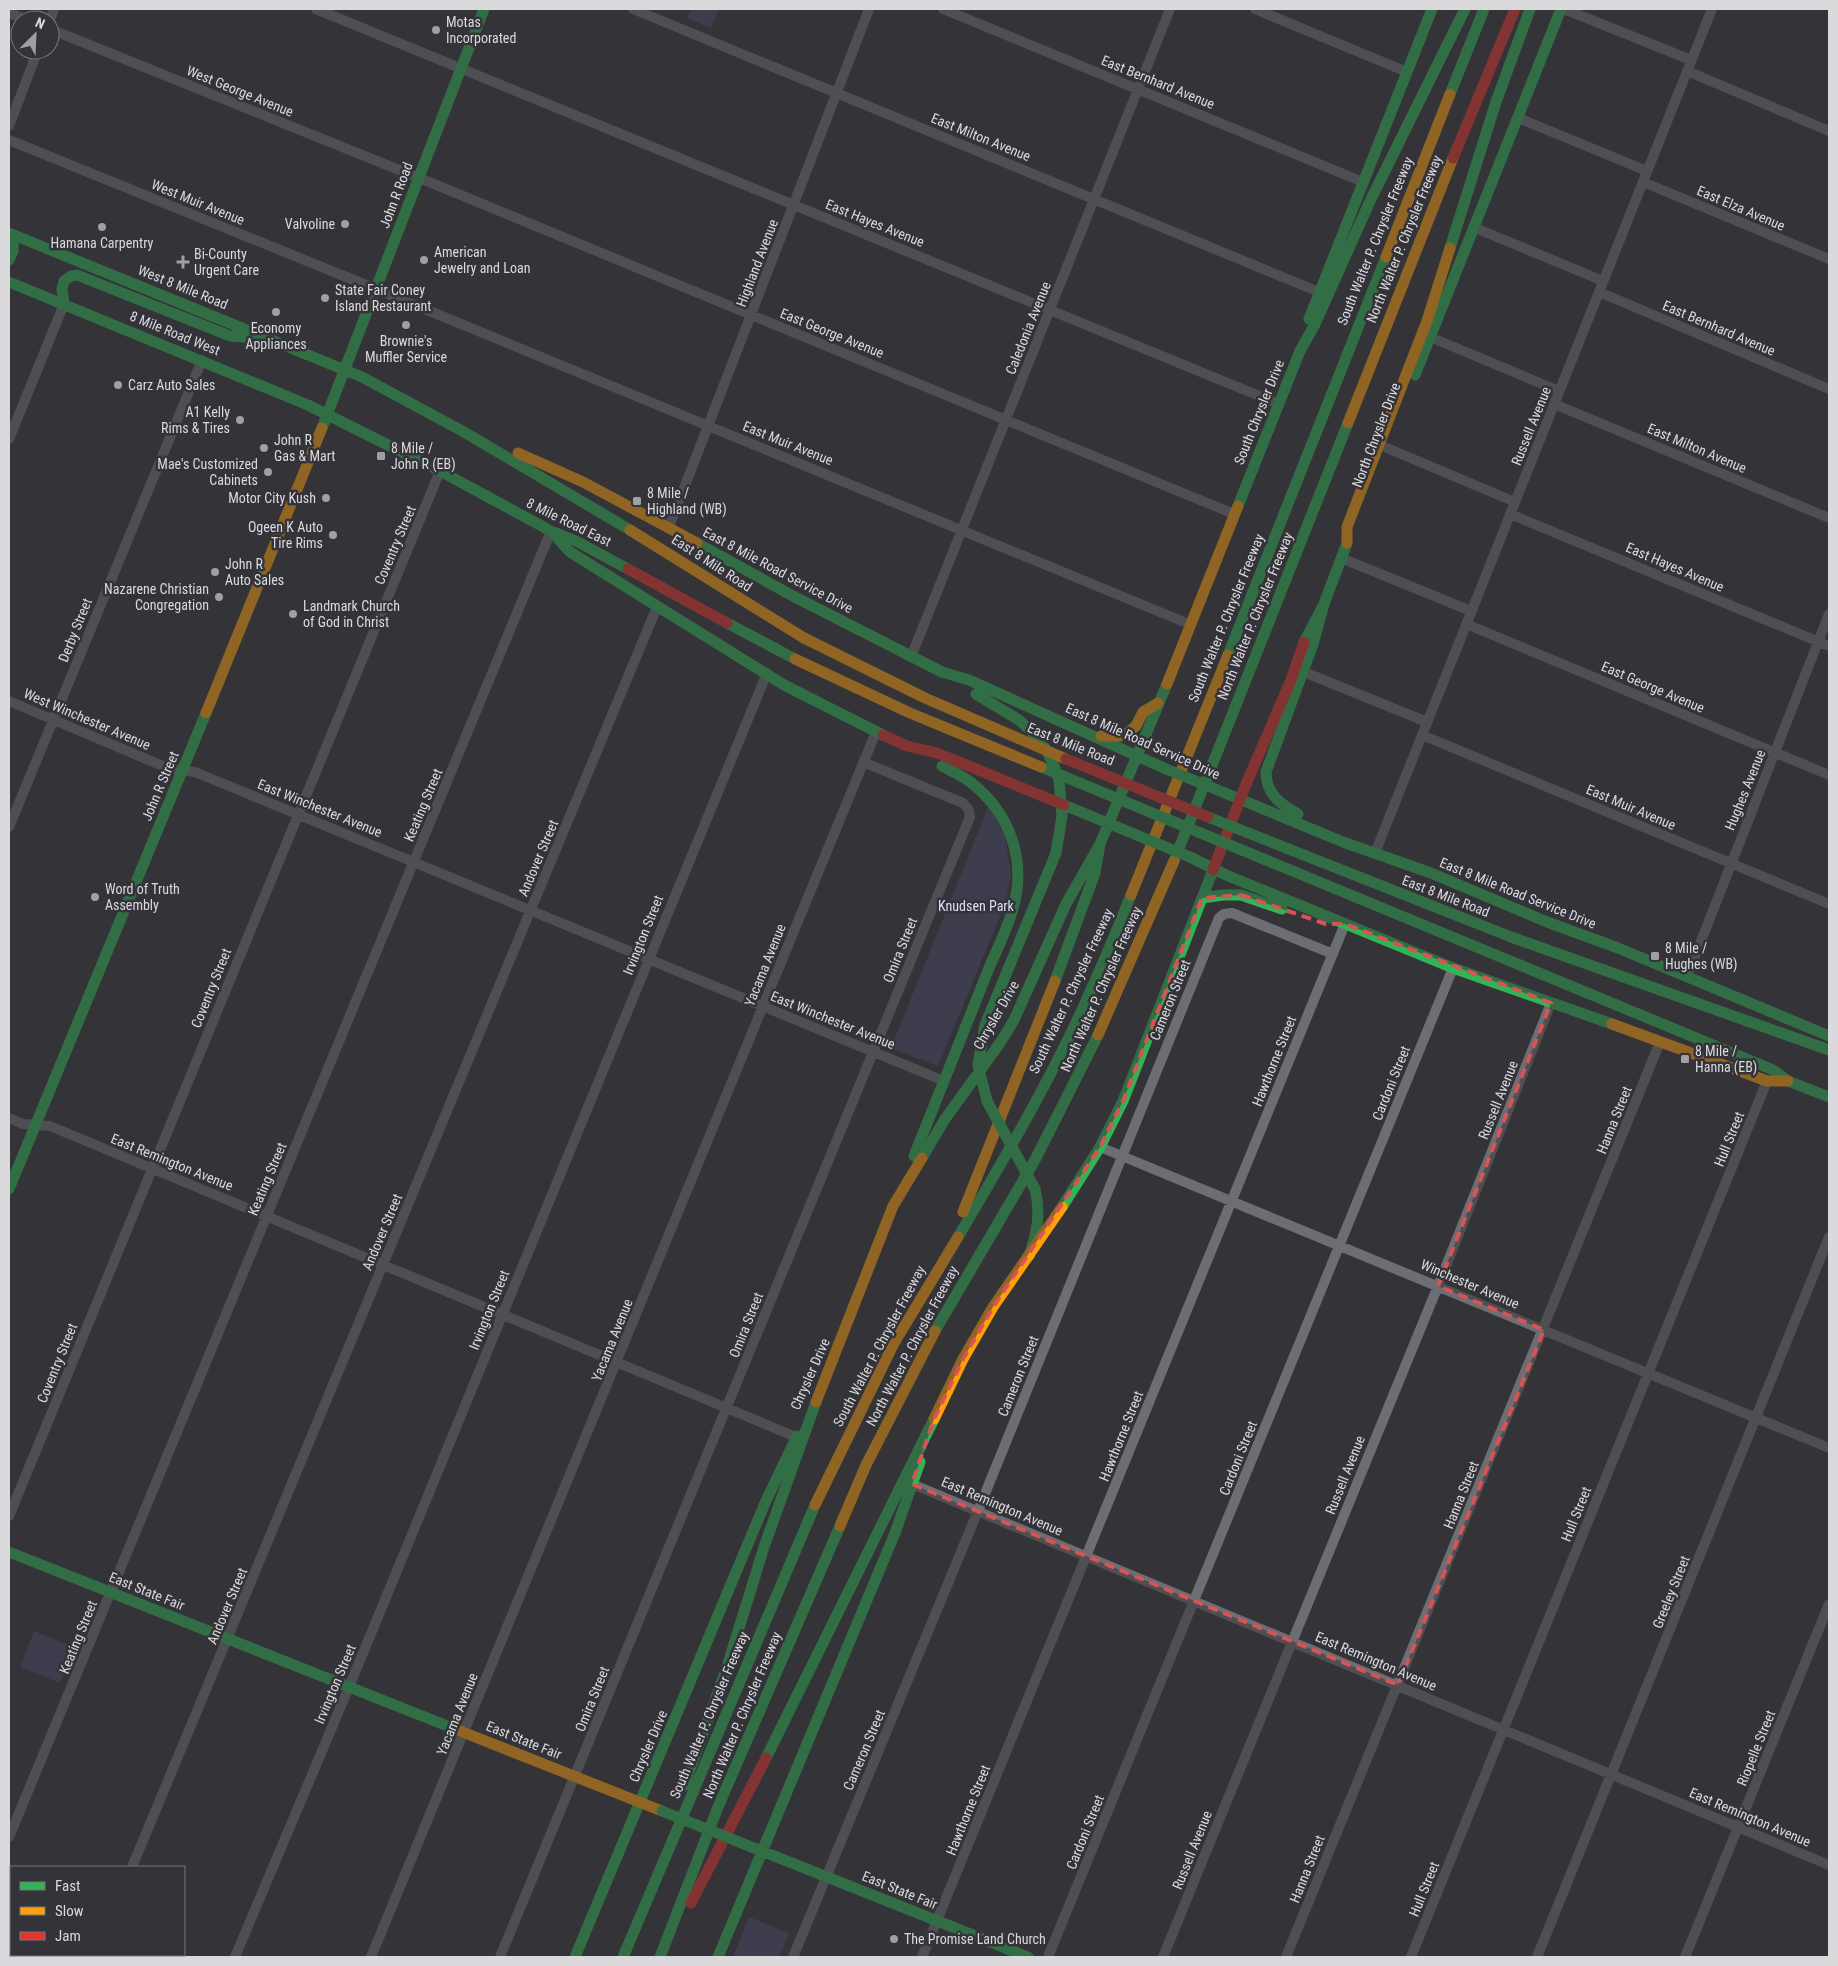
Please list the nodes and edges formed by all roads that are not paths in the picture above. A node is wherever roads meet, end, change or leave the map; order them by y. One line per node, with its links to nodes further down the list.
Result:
1 (316, 9): 18 (street, East Hayes Avenue)
2 (484, 9): 18 (main road, John R Road)
3 (633, 9): 22 (street, East Milton Avenue)
4 (869, 9): 22 (street, Highland Avenue)
5 (943, 9): 21 (street, East Bernhard Avenue)
6 (1170, 9): 21 (street, Caledonia Avenue)
7 (1255, 9): 20 (street)
8 (1432, 9): 20 (main road, South Chrysler Drive)
9 (1465, 9): 47 (main road)
10 (1484, 9): 138 (main road, South Walter P. Chrysler Freeway)
11 (1515, 9): 182 (main road, North Walter P. Chrysler Freeway)
12 (1530, 9): 69 (main road)
13 (1563, 9): 17 (street); 23 (main road, North Chrysler Drive)
14 (1712, 9): 17 (street, Russell Avenue)
15 (60, 33): 28 (street, West George Avenue)
16 (34, 60): 24 (street)
17 (1691, 60): 19 (street, Russell Avenue)
18 (461, 67): 28 (main road, John R Road); 32 (street, East Hayes Avenue)
19 (1687, 71): 25 (street); 27 (street, Russell Avenue)
20 (1407, 72): 29 (main road, South Chrysler Drive)
21 (1138, 89): 29 (street, East Bernhard Avenue); 31 (street, Caledonia Avenue)
22 (837, 93): 31 (street, East Milton Avenue); 32 (street, Highland Avenue)
23 (1518, 118): 27 (street); 33 (main road, North Chrysler Drive)
24 (9, 126)
25 (1829, 131)
26 (9, 140): 39 (street, West Muir Avenue)
27 (1647, 171): 30 (street, Russell Avenue)
28 (419, 178): 39 (main road, John R Road); 44 (street, East George Avenue)
29 (1363, 182): 40 (main road, South Chrysler Drive)
30 (1643, 182): 35 (street, East Elza Avenue); 37 (street, Russell Avenue)
31 (1094, 199): 40 (street, East Milton Avenue); 43 (street, Caledonia Avenue)
32 (794, 204): 43 (street, East Hayes Avenue); 44 (street, Highland Avenue)
33 (1474, 227): 37 (street); 45 (main road, North Chrysler Drive)
34 (11, 234): 36 (main road); 46 (main road, West 8 Mile Road)
35 (1829, 259)
36 (9, 260)
37 (1603, 281): 41 (street, Russell Avenue)
38 (9, 282): 42 (main road, 8 Mile Road West)
39 (376, 289): 49 (main road, John R Road); 57 (street, East Muir Avenue)
40 (1319, 292): 47 (main road, South Chrysler Drive)
41 (1599, 292): 50 (street, East Bernhard Avenue); 51 (street, Russell Avenue)
42 (64, 304): 46 (main road); 48 (main road, 8 Mile Road West); 59 (street)
43 (1050, 309): 53 (street, East Hayes Avenue); 56 (street, Caledonia Avenue)
44 (752, 314): 56 (street, East George Avenue); 57 (street, Highland Avenue)
45 (1430, 337): 51 (street); 60 (main road, North Chrysler Drive)
46 (274, 340): 49 (main road, West 8 Mile Road)
47 (1300, 351): 53 (main road, South Chrysler Drive)
48 (202, 360): 55 (main road, 8 Mile Road West); 86 (street, Derby Street)
49 (346, 369): 52 (main road, John R Road); 58 (main road, East 8 Mile Road)
50 (1829, 389)
51 (1559, 391): 54 (street, Russell Avenue)
52 (337, 393): 55 (main road, John R Street)
53 (1279, 404): 63 (main road, South Chrysler Drive)
54 (1554, 404): 62 (street, Russell Avenue); 65 (street, East Milton Avenue)
55 (328, 414): 61 (main road, 8 Mile Road East); 95 (main road, John R Street)
56 (1007, 420): 63 (street, East George Avenue); 67 (street, Caledonia Avenue)
57 (709, 425): 66 (street, Highland Avenue); 67 (street, East Muir Avenue)
58 (464, 432): 66 (main road, East 8 Mile Road Service Drive); 120 (main road, East 8 Mile Road, bridge)
59 (9, 438)
60 (1387, 448): 62 (street); 69 (main road, North Chrysler Drive)
61 (440, 471): 68 (main road, 8 Mile Road East); 99 (street, Coventry Street)
62 (1515, 502): 64 (street, Russell Avenue)
63 (1234, 514): 75 (main road, South Chrysler Drive)
64 (1510, 514): 73 (street, Russell Avenue); 77 (street, East Hayes Avenue)
65 (1829, 518)
66 (669, 527): 79 (main road, East 8 Mile Road Service Drive)
67 (963, 530): 75 (street, East Muir Avenue); 79 (street, Caledonia Avenue)
68 (551, 531): 72 (main road); 105 (street, Keating Street); 125 (main road, 8 Mile Road East, bridge)
69 (1347, 543): 70 (main road, North Chrysler Drive)
70 (1341, 558): 71 (main road, North Chrysler Drive); 73 (street)
71 (1324, 604): 81 (main road); 83 (main road, North Chrysler Drive)
72 (658, 607): 82 (main road); 110 (street, Andover Street)
73 (1471, 611): 76 (street, Russell Avenue)
74 (1829, 614): 77 (street, Hughes Avenue)
75 (1189, 624): 85 (main road, South Chrysler Drive)
76 (1466, 624): 87 (street, Russell Avenue); 92 (street, East George Avenue)
77 (1818, 642): 78 (street, East Hayes Avenue); 92 (street, Hughes Avenue)
78 (1829, 646)
79 (911, 657): 80 (main road, East 8 Mile Road Service Drive)
80 (942, 672): 90 (main road, East 8 Mile Road Service Drive); 98 (main road)
81 (1303, 672): 83 (street); 87 (street); 102 (main road)
82 (767, 673): 88 (main road); 113 (street, Irvington Street)
83 (1291, 680): 97 (main road, North Chrysler Drive)
84 (9, 701): 86 (street, West Winchester Avenue)
85 (1158, 703): 90 (main road); 93 (main road, South Chrysler Drive)
86 (53, 720): 95 (street, West Winchester Avenue); 101 (street, Derby Street)
87 (1427, 722): 89 (street, Russell Avenue)
88 (876, 732): 91 (main road); 94 (street, Yacama Avenue)
89 (1422, 735): 104 (street, Russell Avenue); 106 (street, East Muir Avenue)
90 (1096, 736): 93 (main road, East 8 Mile Road Service Drive)
91 (903, 744): 98 (main road); 123 (main road)
92 (1775, 753): 96 (street, East George Avenue); 106 (street, Hughes Avenue)
93 (1138, 755): 97 (main road, East 8 Mile Road Service Drive, bridge); 100 (main road, South Chrysler Drive)
94 (863, 762): 117 (street, Yacama Avenue); 121 (street, Omira Street)
95 (183, 770): 99 (street, East Winchester Avenue); 128 (main road, John R Street)
96 (1829, 775)
97 (1240, 800): 102 (main road, East 8 Mile Road Service Drive); 107 (main road, North Chrysler Drive)
98 (1062, 804): 100 (main road); 122 (main road)
99 (298, 814): 105 (street, East Winchester Avenue); 131 (street, Coventry Street)
100 (1108, 824): 103 (main road, Chrysler Drive); 107 (main road, bridge)
101 (9, 827)
102 (1343, 842): 104 (main road, East 8 Mile Road Service Drive)
103 (1100, 844): 122 (main road, Chrysler Drive); 138 (main road)
104 (1375, 853): 115 (main road, East 8 Mile Road Service Drive)
105 (414, 862): 110 (street, East Winchester Avenue); 135 (street, Keating Street)
106 (1731, 864): 109 (street, East Muir Avenue); 115 (street, Hughes Avenue)
107 (1214, 868): 108 (main road); 111 (main road)
108 (1202, 898): 111 (main road); 129 (main road)
109 (1829, 904)
110 (531, 910): 113 (street, East Winchester Avenue); 140 (street, Andover Street)
111 (1345, 924): 112 (street, Hawthorne Street); 114 (main road)
112 (1333, 954): 130 (street, Cameron Street); 133 (street, Hawthorne Street)
113 (648, 959): 117 (street, East Winchester Avenue); 142 (street, Irvington Street)
114 (1453, 968): 116 (main road); 137 (street, Cardoni Street)
115 (1687, 977): 118 (main road, East 8 Mile Road Service Drive)
116 (1551, 1003): 119 (main road); 141 (street, Russell Avenue)
117 (764, 1006): 121 (street, East Winchester Avenue); 144 (street, Yacama Avenue)
118 (1829, 1036)
119 (1660, 1042): 124 (main road); 143 (street, Hanna Street)
120 (1829, 1050)
121 (873, 1052): 123 (street, East Winchester Avenue); 147 (street, Omira Street)
122 (980, 1071): 134 (main road, Chrysler Drive); 139 (main road, bridge)
123 (944, 1081): 134 (main road)
124 (1767, 1081): 125 (main road); 145 (street, Hull Street)
125 (1788, 1081): 126 (main road)
126 (1829, 1097)
127 (9, 1118): 128 (street, East Remington Avenue)
128 (35, 1125): 131 (street, East Remington Avenue); 132 (main road, John R Street)
129 (1100, 1147): 130 (street, Winchester Avenue); 139 (main road)
130 (1122, 1156): 133 (street, Winchester Avenue); 153 (street, Cameron Street)
131 (152, 1169): 135 (street, East Remington Avenue); 154 (street, Coventry Street)
132 (9, 1190)
133 (1232, 1200): 137 (street, Winchester Avenue); 156 (street, Hawthorne Street)
134 (894, 1206): 146 (main road, Chrysler Drive)
135 (266, 1216): 140 (street, East Remington Avenue); 157 (street, Keating Street)
136 (1829, 1237): 149 (street, Greeley Street)
137 (1340, 1245): 141 (street, Winchester Avenue); 158 (street, Cardoni Street)
138 (949, 1250): 170 (main road, South Walter P. Chrysler Freeway)
139 (1029, 1256): 148 (main road)
140 (384, 1264): 142 (street, East Remington Avenue); 160 (street, Andover Street)
141 (1438, 1286): 143 (street, Winchester Avenue); 161 (street, Russell Avenue)
142 (503, 1314): 144 (street, East Remington Avenue); 163 (street, Irvington Street)
143 (1544, 1330): 145 (street, Winchester Avenue); 162 (street, Hanna Street)
144 (618, 1362): 147 (street, East Remington Avenue); 165 (street, Yacama Avenue)
145 (1647, 1373): 149 (street, Winchester Avenue); 164 (street, Hull Street)
146 (816, 1402): 150 (main road, Chrysler Drive); 170 (main road)
147 (728, 1407): 150 (street, East Remington Avenue); 167 (street, Omira Street)
148 (934, 1418): 152 (main road); 182 (main road)
149 (1757, 1418): 151 (street, Winchester Avenue); 166 (street, Greeley Street)
150 (796, 1437): 168 (main road, Chrysler Drive)
151 (1829, 1448)
152 (912, 1484): 153 (street, East Remington Avenue); 172 (main road)
153 (978, 1511): 156 (street, East Remington Avenue); 175 (street, Cameron Street)
154 (9, 1516)
155 (9, 1552): 157 (main road, East State Fair)
156 (1086, 1556): 158 (street, East Remington Avenue); 176 (street, Hawthorne Street)
157 (110, 1592): 160 (main road, East State Fair); 171 (street, Keating Street)
158 (1194, 1601): 161 (street, East Remington Avenue); 187 (street, Cardoni Street)
159 (1829, 1604): 169 (street, Riopelle Street)
160 (228, 1639): 163 (main road, East State Fair); 174 (street, Andover Street)
161 (1292, 1641): 162 (street, East Remington Avenue); 188 (street, Russell Avenue)
162 (1398, 1685): 164 (street, East Remington Avenue); 189 (street, Hanna Street)
163 (349, 1687): 165 (main road, East State Fair); 177 (street, Irvington Street)
164 (1505, 1730): 166 (street, East Remington Avenue); 190 (street, Hull Street)
165 (465, 1733): 167 (main road, East State Fair); 178 (street, Yacama Avenue)
166 (1612, 1774): 169 (street, East Remington Avenue); 191 (street, Greeley Street)
167 (575, 1777): 168 (main road, East State Fair); 179 (street, Omira Street)
168 (640, 1803): 172 (main road, East State Fair, bridge); 180 (main road, Chrysler Drive)
169 (1738, 1827): 173 (street, East Remington Avenue); 192 (street, Riopelle Street)
170 (673, 1836): 181 (main road, South Walter P. Chrysler Freeway)
171 (9, 1837)
172 (762, 1852): 175 (main road, East State Fair); 183 (main road)
173 (1829, 1865)
174 (132, 1866)
175 (826, 1877): 176 (main road, East State Fair); 184 (street, Cameron Street)
176 (937, 1921): 185 (street, Hawthorne Street); 186 (main road, East State Fair)
177 (235, 1957)
178 (371, 1957)
179 (500, 1957)
180 (575, 1957)
181 (624, 1957)
182 (660, 1957)
183 (718, 1957)
184 (793, 1957)
185 (922, 1957)
186 (1028, 1957)
187 (1048, 1957)
188 (1163, 1957)
189 (1286, 1957)
190 (1411, 1957)
191 (1537, 1957)
192 (1686, 1957)

